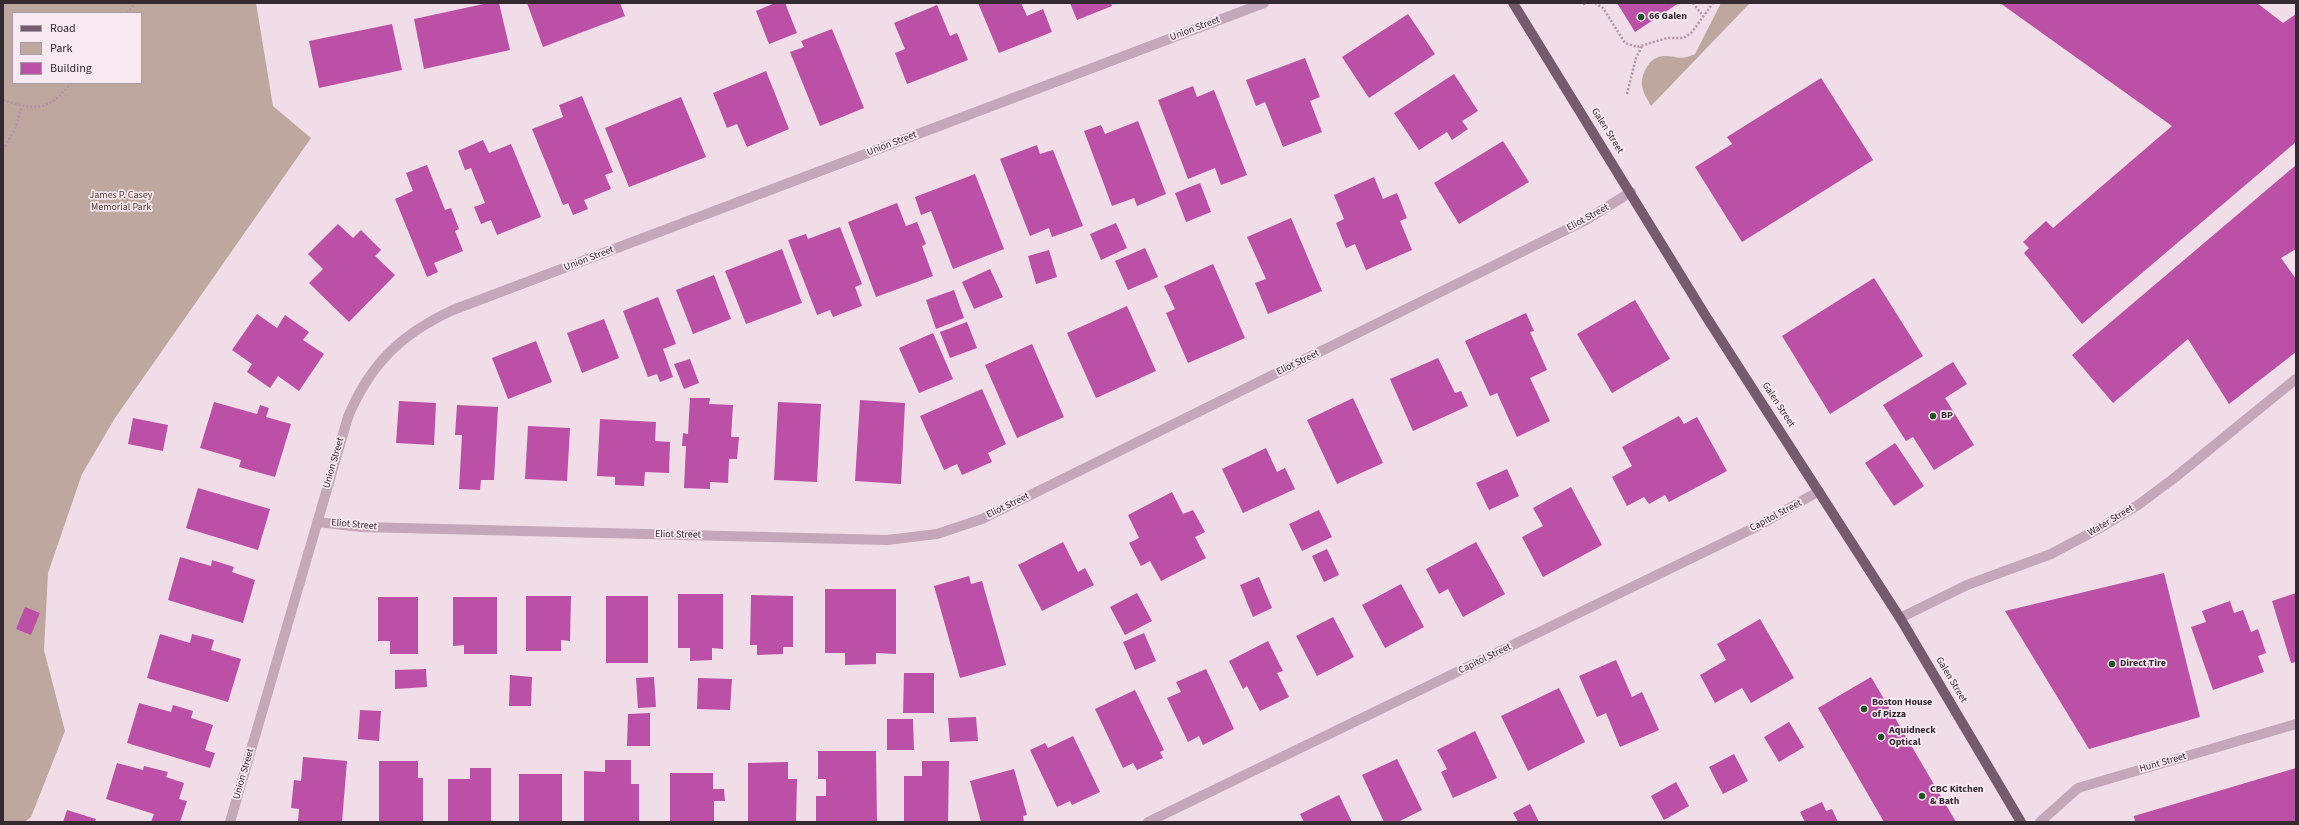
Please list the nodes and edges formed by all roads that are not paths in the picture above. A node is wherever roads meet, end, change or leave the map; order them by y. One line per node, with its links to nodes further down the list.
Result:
1 (1264, 3): 6 (street, Union Street)
2 (1513, 3): 3 (main road, Galen Street)
3 (1631, 192): 5 (main road, Galen Street); 6 (street, Eliot Street)
4 (2296, 379): 7 (street, Water Street)
5 (1819, 491): 7 (main road, Galen Street); 10 (street, Capitol Street)
6 (316, 522): 9 (street, Union Street)
7 (1900, 618): 11 (main road, Galen Street)
8 (2296, 724): 12 (street, Hunt Street)
9 (230, 822)
10 (1148, 822)
11 (2020, 822)
12 (2040, 822)

